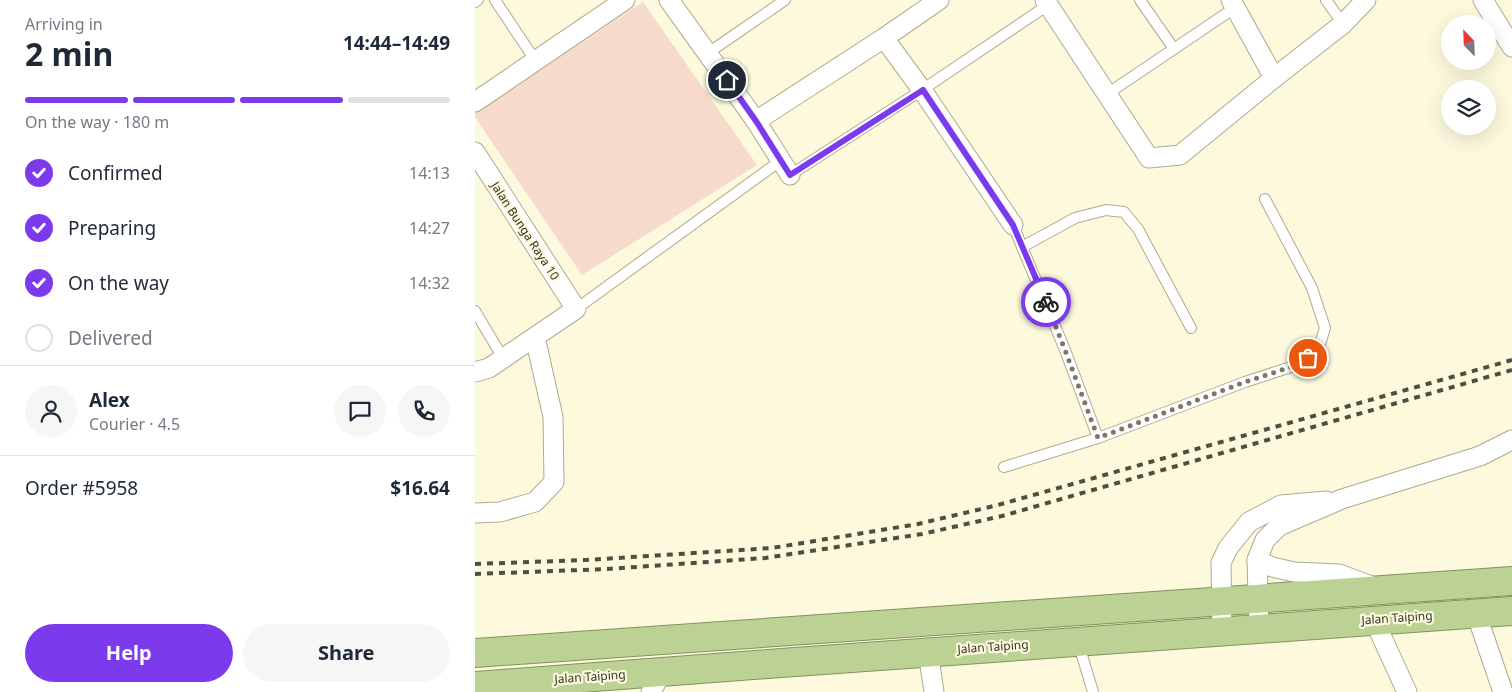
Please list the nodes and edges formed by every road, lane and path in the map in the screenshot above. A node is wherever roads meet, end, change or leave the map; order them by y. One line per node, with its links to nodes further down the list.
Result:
1 (495, 0): 17 (lane)
2 (625, 0): 17 (street)
3 (669, 0): 16 (street)
4 (785, 0): 16 (lane)
5 (939, 0): 13 (street)
6 (1140, 0): 15 (lane)
7 (1326, 0): 12 (lane)
8 (1366, 0): 12 (street)
9 (1483, 0): 14 (street)
10 (1046, 2): 19 (lane); 20 (street)
11 (1234, 4): 15 (lane); 18 (street)
12 (1343, 24): 18 (street)
13 (884, 38): 19 (street); 22 (street)
14 (1512, 47)
15 (1174, 49): 20 (lane)
16 (708, 53): 22 (street)
17 (535, 60): 21 (street)
18 (1274, 78): 20 (street)
19 (923, 90): 24 (lane); 26 (street)
20 (1107, 94)
21 (475, 102)
22 (756, 121): 24 (street)
23 (475, 152): 28 (street, Jalan Bunga Raya 10)
24 (785, 168): 28 (lane)
25 (1265, 199): 34 (lane)
26 (1013, 225): 27 (lane)
27 (1022, 247): 30 (lane); 34 (lane)
28 (576, 309): 31 (street)
29 (475, 311): 32 (lane)
30 (1191, 328)
31 (535, 337): 32 (street); 38 (street)
32 (503, 358): 33 (street)
33 (475, 372)
34 (1098, 438): 36 (lane)
35 (1512, 440): 37 (street)
36 (1004, 467)
37 (1342, 499): 39 (street); 43 (street)
38 (475, 513)
39 (1257, 560): 41 (street); 42 (street)
40 (1512, 581): 41 (highway)
41 (1380, 590): 42 (highway)
42 (1259, 598): 43 (highway); 47 (street)
43 (1221, 601): 48 (street); 51 (highway)
44 (1512, 611): 45 (highway, Jalan Taiping)
45 (1475, 613): 46 (highway, Jalan Taiping); 57 (street)
46 (1375, 620): 47 (highway, Jalan Taiping); 56 (street)
47 (1259, 628): 48 (highway, Jalan Taiping)
48 (1222, 631): 49 (highway, Jalan Taiping)
49 (1078, 641): 50 (highway, Jalan Taiping); 55 (lane)
50 (928, 652): 52 (highway, Jalan Taiping); 54 (street)
51 (475, 653)
52 (657, 682): 53 (highway, Jalan Taiping)
53 (475, 686)
54 (934, 692)
55 (1093, 692)
56 (1407, 692)
57 (1503, 692)

